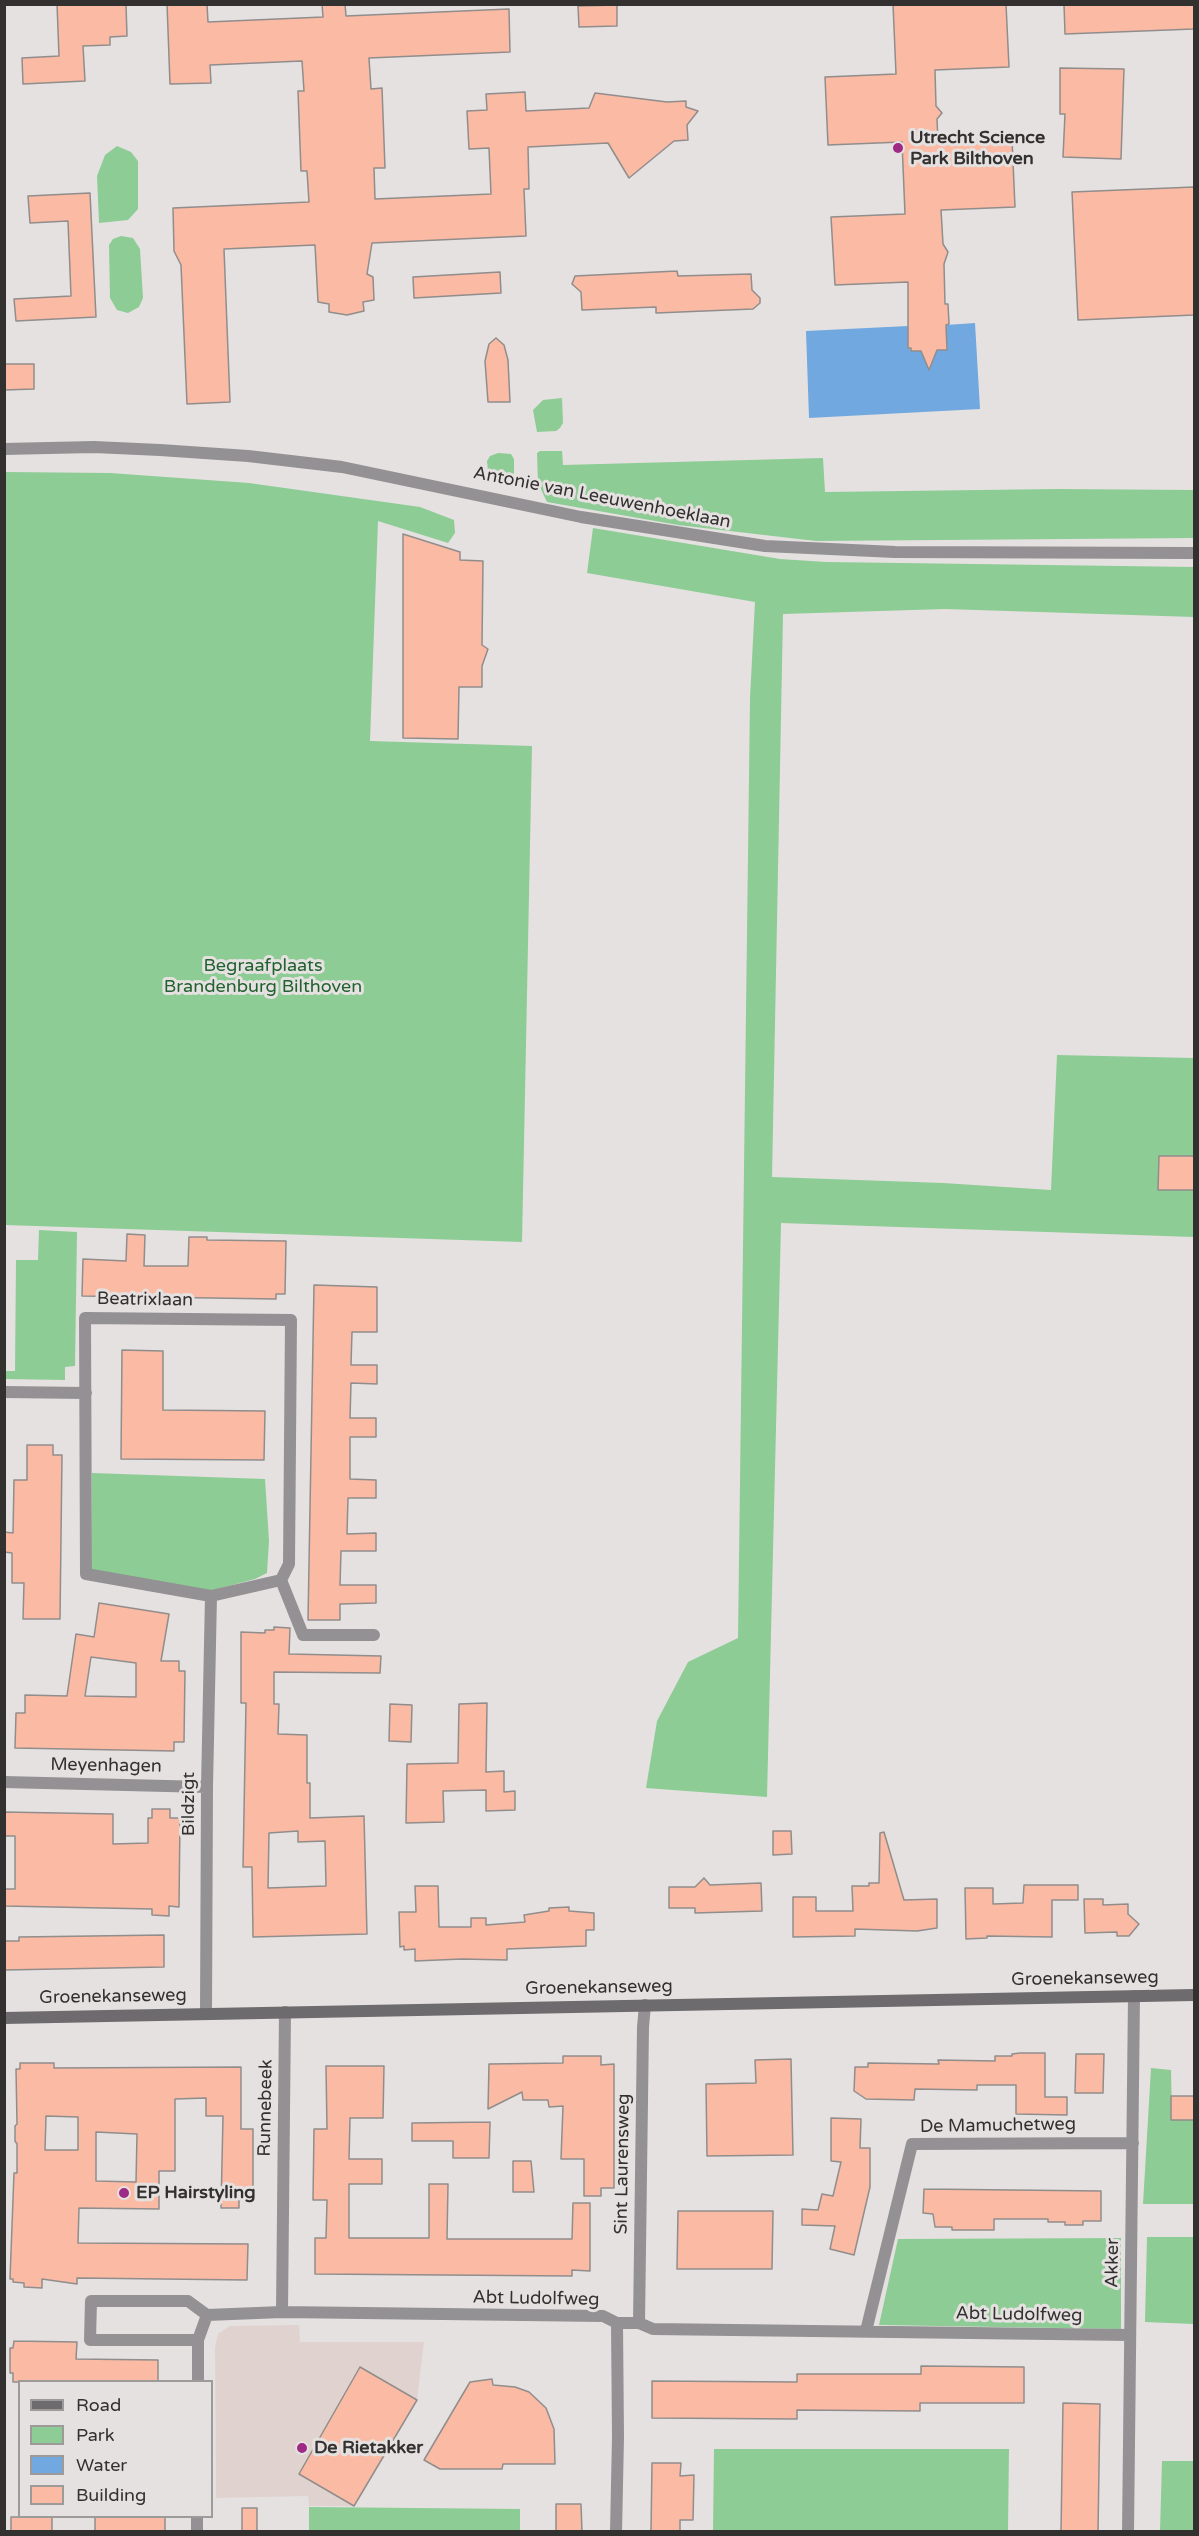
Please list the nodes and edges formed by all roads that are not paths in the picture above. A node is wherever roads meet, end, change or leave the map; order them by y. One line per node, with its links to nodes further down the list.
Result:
1 (4, 448): 2 (street, Antonie van Leeuwenhoeklaan)
2 (1194, 553)
3 (4, 1392): 4 (street)
4 (86, 1393): 5 (street, Beatrixlaan); 6 (street, Beatrixlaan)
5 (282, 1580): 6 (street, Beatrixlaan); 7 (street)
6 (211, 1596): 9 (street, Bildzigt)
7 (374, 1635)
8 (4, 1782): 9 (street, Meyenhagen)
9 (207, 1787): 14 (street, Bildzigt)
10 (1194, 1995): 11 (main road, Groenekanseweg)
11 (1134, 1996): 12 (main road, Groenekanseweg); 16 (street, Akker)
12 (645, 2005): 13 (main road, Groenekanseweg); 20 (street, Sint Laurensweg)
13 (285, 2012): 14 (main road, Groenekanseweg); 17 (street, Runnebeek)
14 (206, 2013): 15 (main road, Groenekanseweg)
15 (4, 2018)
16 (1133, 2143): 21 (street, De Mamuchetweg); 22 (street, Akker)
17 (282, 2312): 18 (street, Abt Ludolfweg); 19 (street, Abt Ludolfweg)
18 (207, 2315): 23 (street); 23 (street)
19 (617, 2323): 20 (street, Abt Ludolfweg); 25 (street)
20 (639, 2323): 21 (street, Abt Ludolfweg)
21 (866, 2331): 22 (street, Abt Ludolfweg)
22 (1130, 2335): 26 (street, Akker)
23 (198, 2340): 24 (street)
24 (198, 2380)
25 (616, 2532)
26 (1128, 2532)

